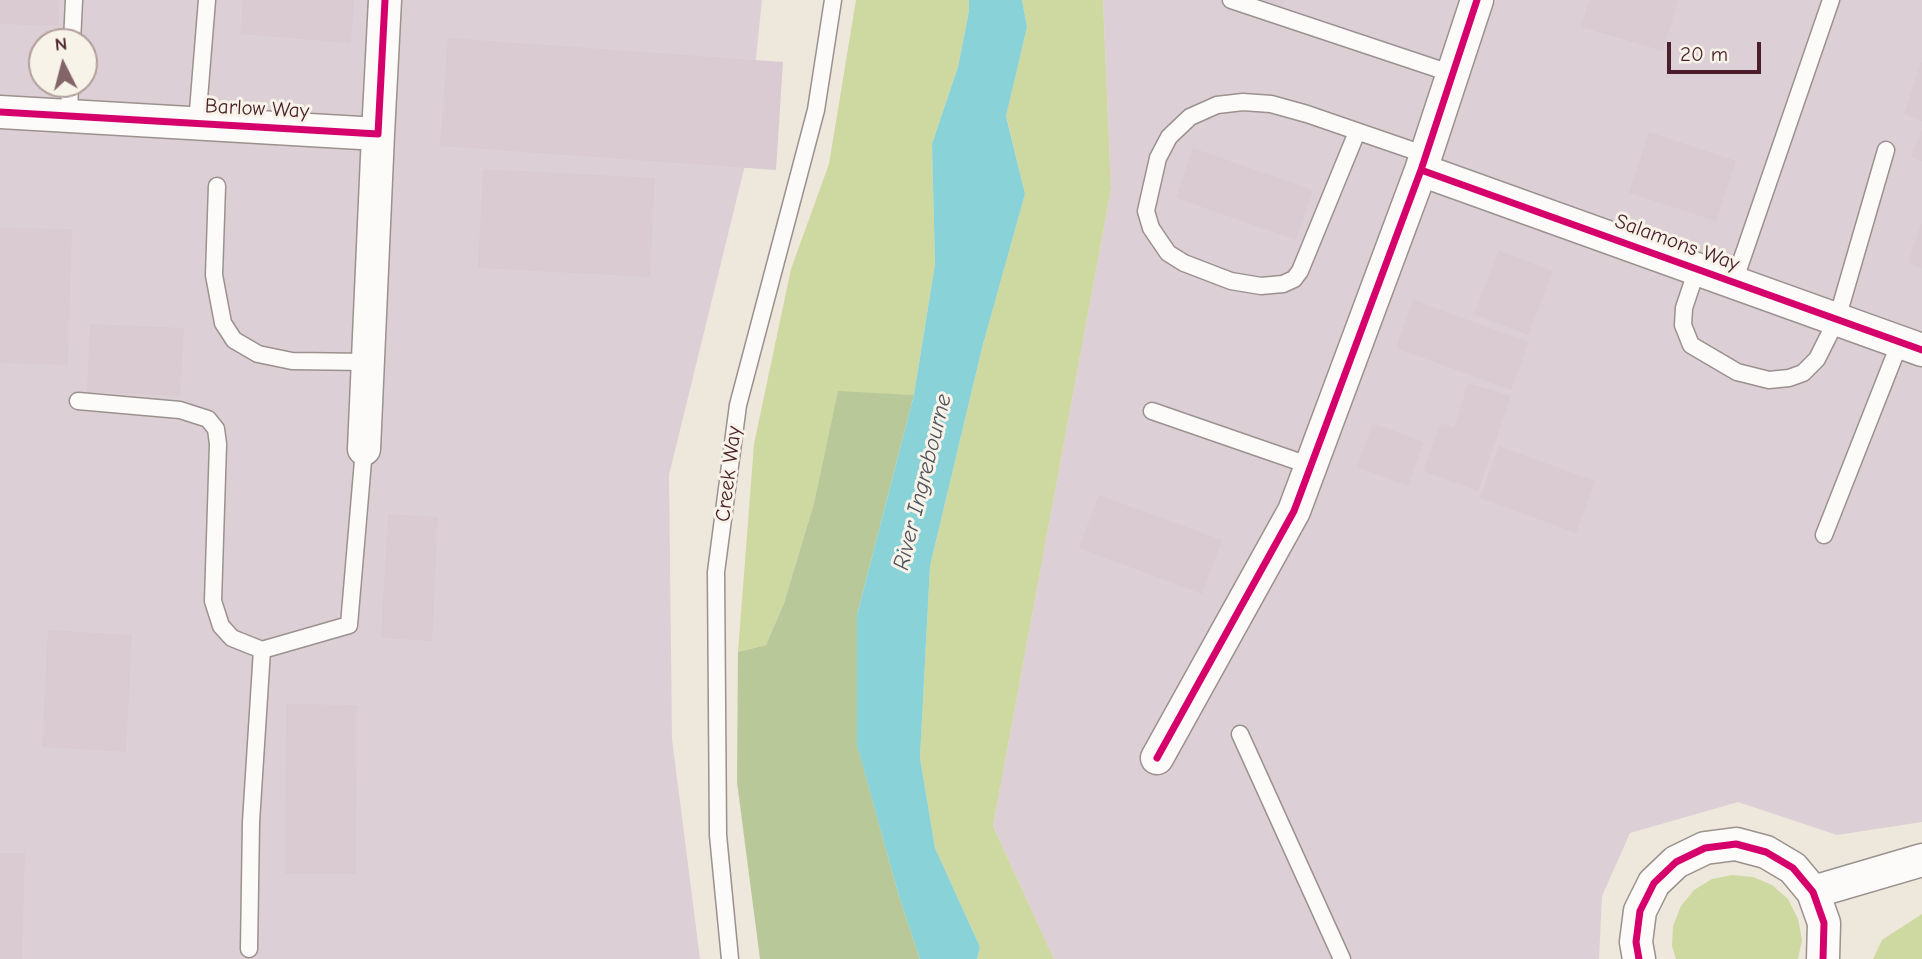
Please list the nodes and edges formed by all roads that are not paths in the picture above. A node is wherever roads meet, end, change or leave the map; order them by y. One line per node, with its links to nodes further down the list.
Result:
1 (74, 0): 8 (lane)
2 (207, 0): 13 (lane)
3 (385, 0): 15 (street)
4 (833, 0): 35 (lane, Creek Way)
5 (1231, 0): 9 (lane)
6 (1477, 0): 9 (street)
7 (1831, 0): 20 (lane)
8 (73, 28)
9 (1453, 74): 17 (street)
10 (70, 98): 12 (lane)
11 (0, 113): 12 (street, Barlow Way)
12 (69, 116): 13 (street, Barlow Way)
13 (197, 123): 15 (street, Barlow Way)
14 (1357, 132): 14 (lane); 17 (lane)
15 (378, 134): 23 (street)
16 (1886, 149): 21 (lane)
17 (1424, 163): 19 (street, Salamons Way); 27 (street)
18 (217, 186): 23 (lane)
19 (1697, 269): 20 (street, Salamons Way); 21 (lane)
20 (1734, 282): 21 (street, Salamons Way)
21 (1837, 319): 22 (street, Salamons Way)
22 (1911, 346): 28 (lane)
23 (368, 362): 26 (street)
24 (78, 401): 29 (lane)
25 (1153, 411): 27 (lane)
26 (364, 449): 29 (lane)
27 (1311, 466): 31 (street)
28 (1824, 535)
29 (262, 650): 34 (lane)
30 (1240, 734): 36 (lane)
31 (1157, 758)
32 (1922, 860): 33 (street)
33 (1813, 892): 37 (street); 38 (street)
34 (249, 949)
35 (730, 959)
36 (1342, 959)
37 (1639, 959)
38 (1823, 959)

